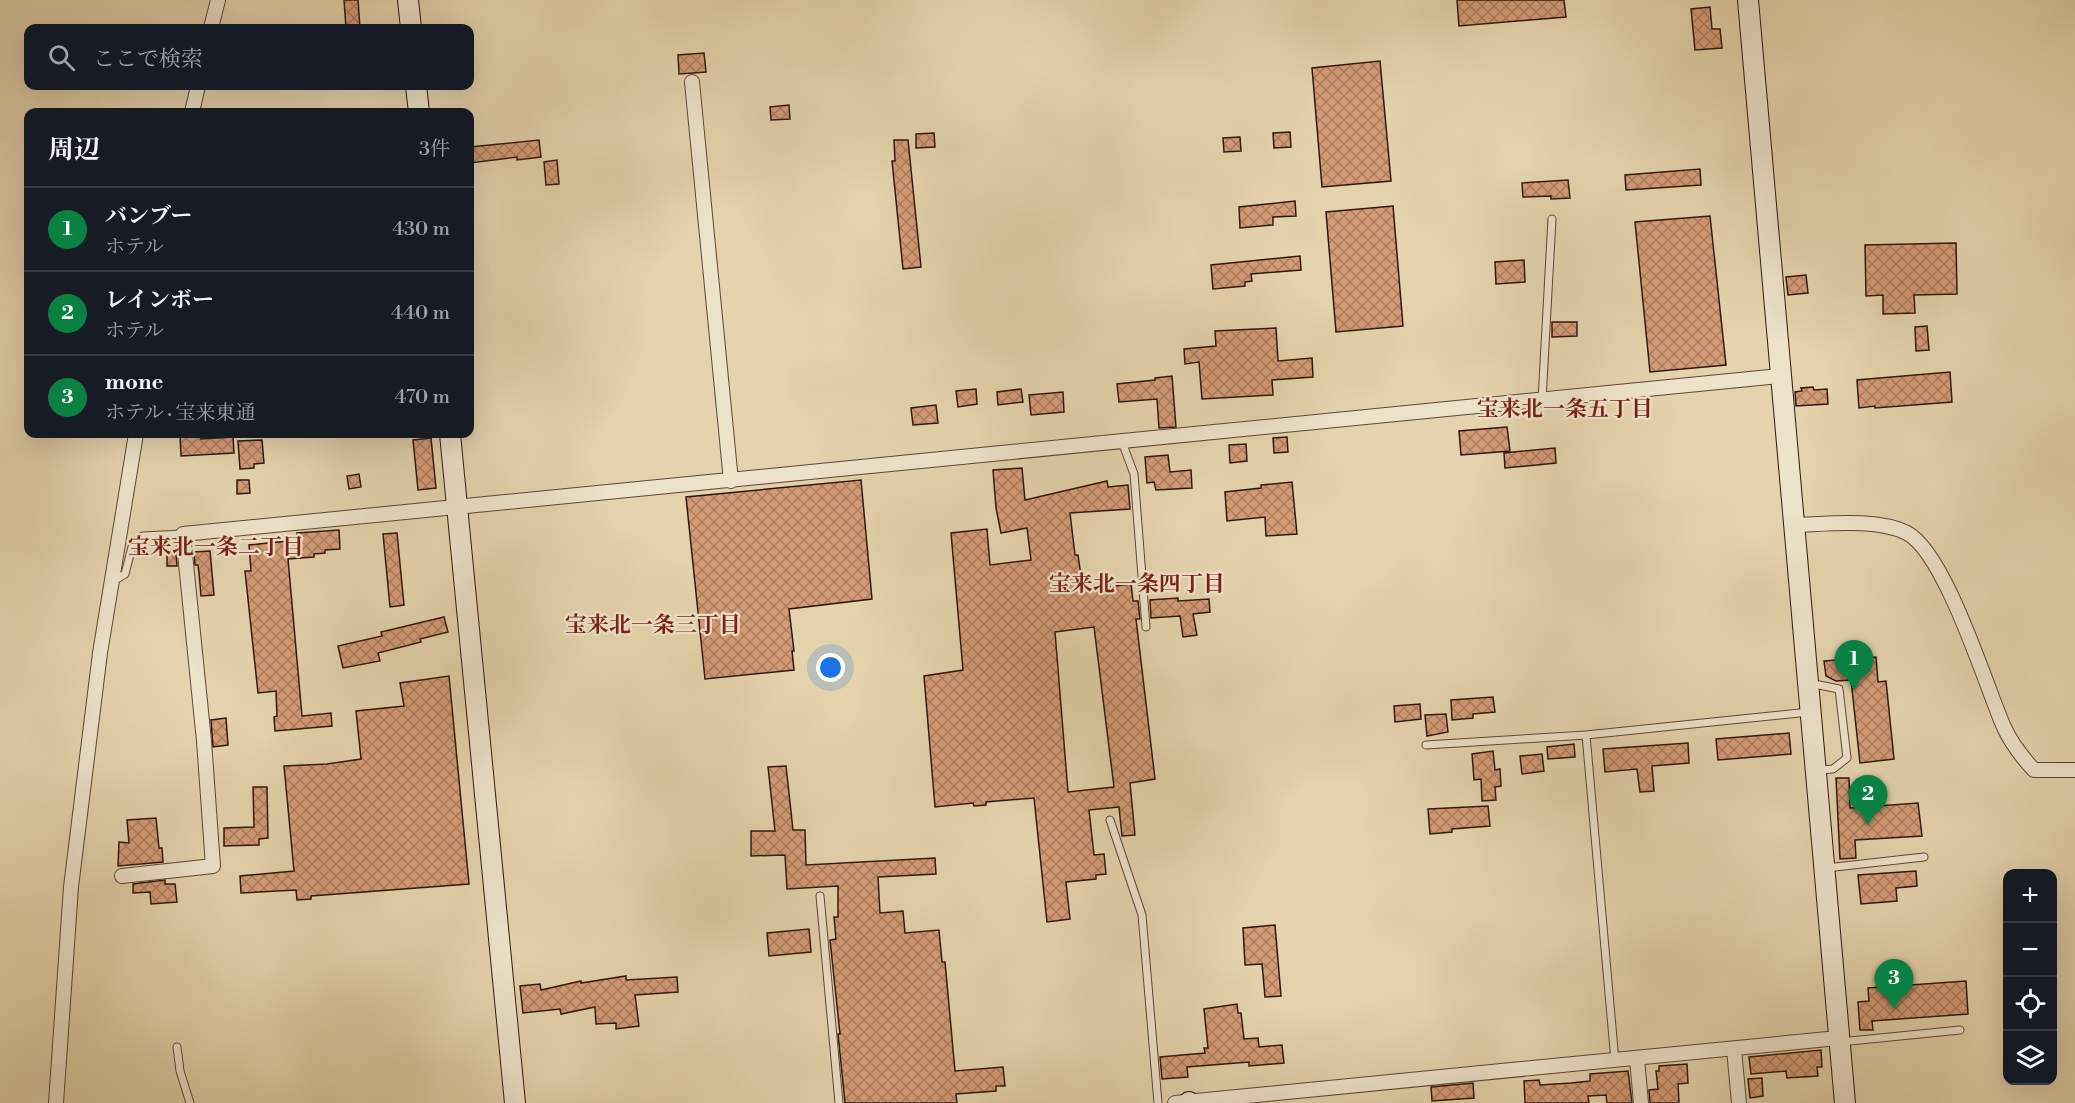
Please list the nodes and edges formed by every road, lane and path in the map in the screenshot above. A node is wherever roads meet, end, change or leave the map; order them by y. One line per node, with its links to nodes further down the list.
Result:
1 (218, 0): 4 (street)
2 (408, 0): 5 (street)
3 (1748, 0): 12 (street)
4 (212, 24)
5 (411, 24)
6 (692, 82): 17 (street)
7 (197, 90): 9 (street)
8 (416, 90): 10 (street)
9 (193, 108)
10 (419, 108)
11 (1552, 219): 13 (lane)
12 (1780, 376): 13 (street); 19 (street)
13 (1542, 400): 16 (street)
14 (135, 438): 21 (street)
15 (450, 438): 18 (street)
16 (1122, 442): 17 (street); 22 (lane)
17 (731, 481): 18 (street)
18 (457, 508): 20 (street); 44 (street)
19 (1794, 525): 23 (street); 27 (street)
20 (183, 534): 21 (lane); 32 (street)
21 (111, 582): 42 (street)
22 (1146, 627)
23 (1807, 682): 24 (street); 28 (lane)
24 (1809, 712): 25 (lane); 28 (street)
25 (1586, 735): 26 (lane); 39 (lane)
26 (1426, 745)
27 (2075, 770)
28 (1815, 771): 31 (street)
29 (1110, 820): 46 (lane)
30 (1924, 857): 31 (lane)
31 (1823, 868): 35 (street)
32 (122, 876)
33 (820, 896): 45 (lane)
34 (1960, 1030): 35 (lane)
35 (1838, 1040): 37 (street); 49 (street)
36 (177, 1047): 43 (lane)
37 (1734, 1049): 38 (street); 48 (street)
38 (1637, 1059): 39 (street); 47 (street)
39 (1615, 1061): 40 (street)
40 (1312, 1097): 41 (street)
41 (1185, 1102)
42 (56, 1103)
43 (190, 1103)
44 (515, 1103)
45 (840, 1103)
46 (1158, 1103)
47 (1641, 1103)
48 (1739, 1103)
49 (1845, 1103)

